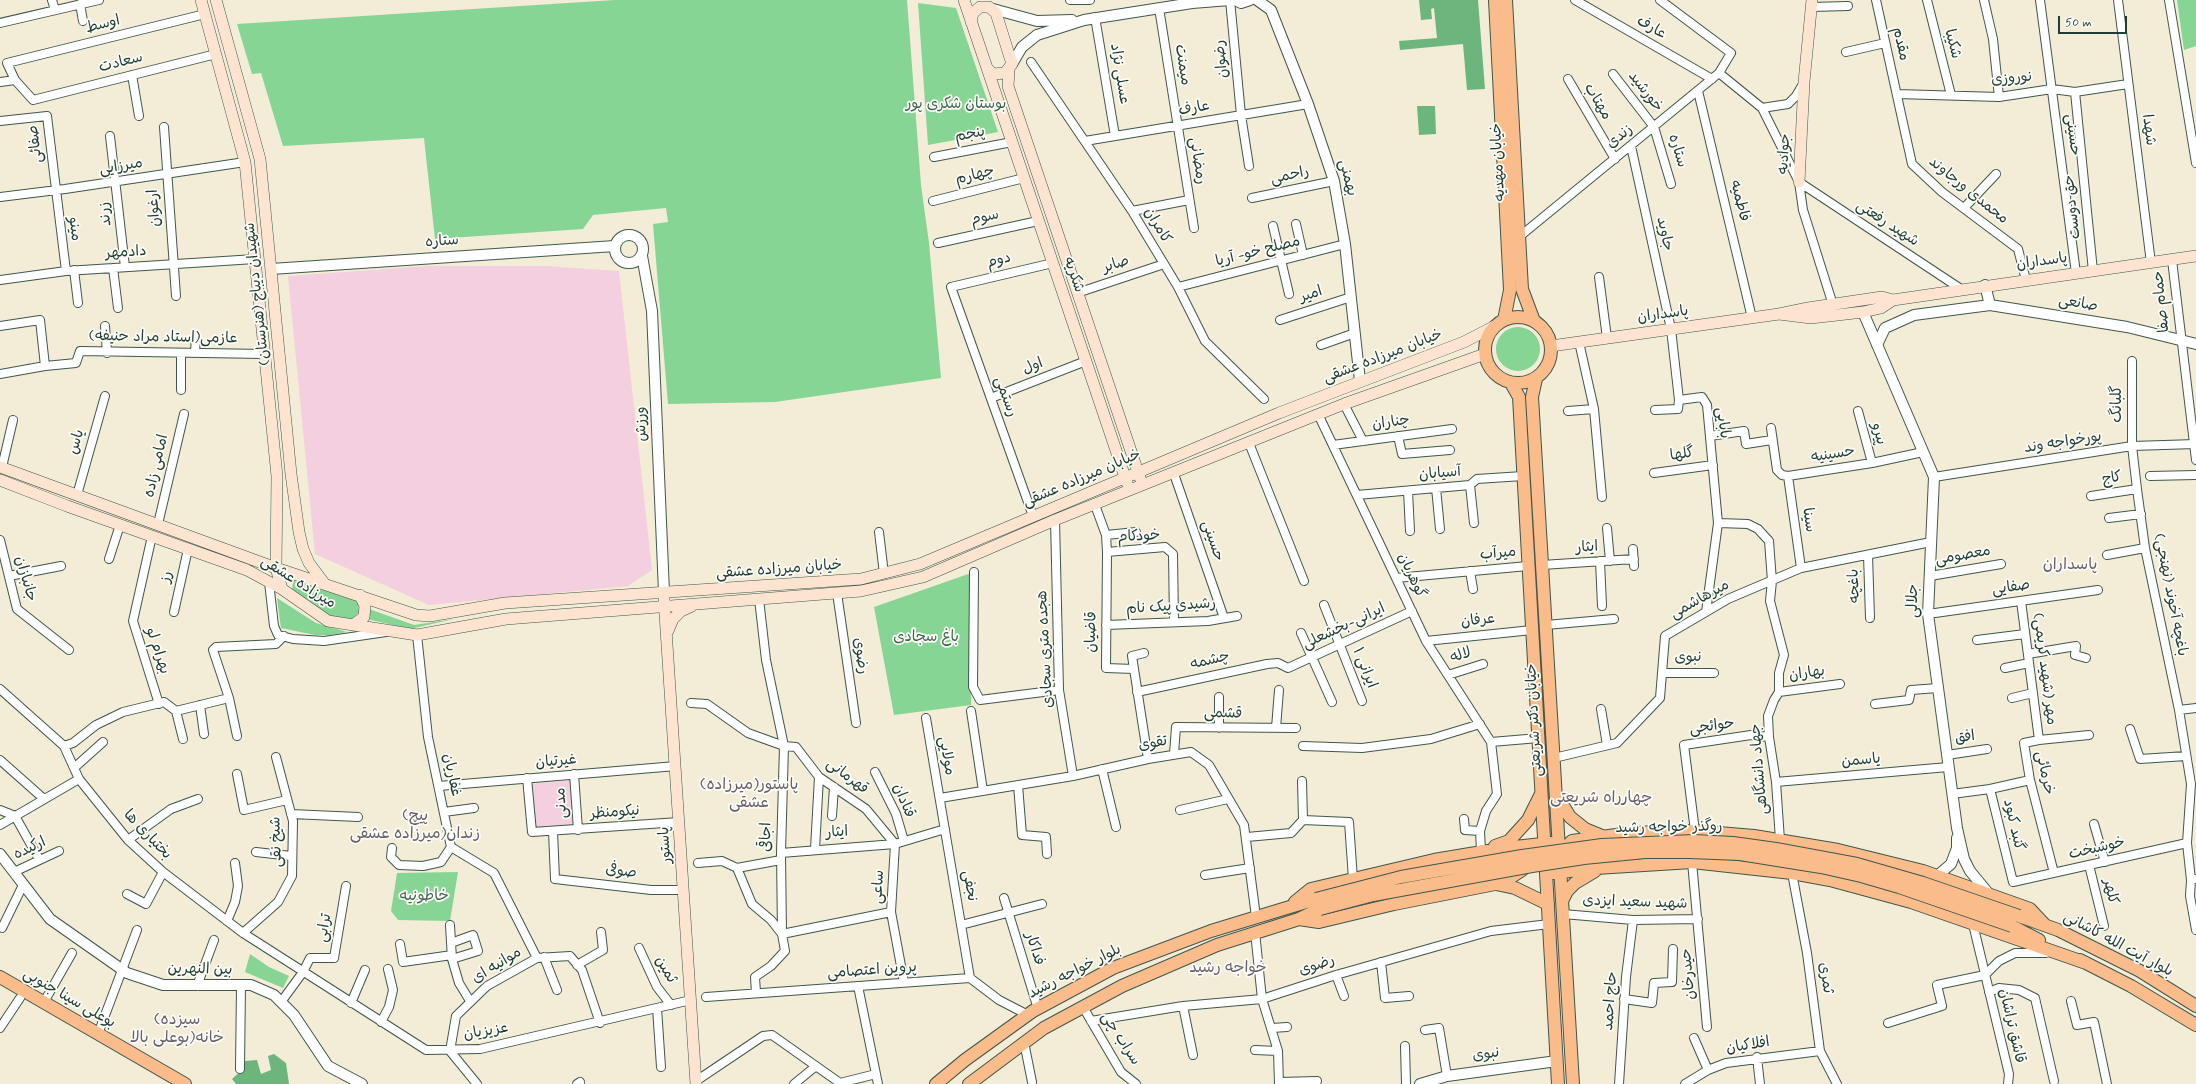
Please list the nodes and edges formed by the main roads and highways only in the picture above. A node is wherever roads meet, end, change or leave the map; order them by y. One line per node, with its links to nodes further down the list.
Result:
1 (201, 0): 24 (main road, شهیدان دیباج (هنرستان))
2 (216, 0): 23 (main road, شهیدان دیباج (هنرستان))
3 (964, 0): 8 (main road)
4 (1494, 0): 16 (main road, خیابان مهدیه)
5 (1506, 0): 15 (main road, خیابان مهدیه)
6 (1812, 4): 11 (main road, جوادیه)
7 (986, 5): 8 (main road); 9 (main road, شکریه)
8 (971, 22): 10 (main road, شکریه)
9 (1010, 67): 10 (main road); 22 (main road, شکریه)
10 (987, 68): 25 (main road, شکریه)
11 (1799, 182)
12 (2196, 256): 13 (main road, پاسداران)
13 (1893, 300): 14 (main road, پاسداران); 14 (main road, پاسداران)
14 (1779, 314): 17 (main road, پاسداران)
15 (1534, 321): 16 (main road); 17 (main road)
16 (1500, 323): 18 (main road); 22 (main road, خیابان میرزاده عشقی)
17 (1551, 346): 19 (main road)
18 (1485, 354): 20 (main road); 27 (main road, خیابان میرزاده عشقی)
19 (1536, 378): 20 (main road); 41 (main road, خیابان دکتر شریعتی)
20 (1511, 383): 40 (main road, خیابان دکتر شریعتی)
21 (1, 467): 29 (main road, میرزاده عشقی)
22 (1137, 472): 25 (main road, خیابان میرزاده عشقی); 27 (main road, شکریه)
23 (291, 474): 24 (main road); 30 (main road, شهیدان دیباج (هنرستان))
24 (277, 476): 29 (main road, شهیدان دیباج (هنرستان))
25 (1125, 477): 28 (main road, شکریه); 32 (main road, خیابان میرزاده عشقی)
26 (0, 480): 31 (main road, میرزاده عشقی)
27 (1143, 486): 28 (main road, خیابان میرزاده عشقی)
28 (1130, 491): 35 (main road, خیابان میرزاده عشقی)
29 (276, 568): 30 (main road, میرزاده عشقی); 31 (main road, شهیدان دیباج (هنرستان))
30 (324, 582): 33 (main road, میرزاده عشقی)
31 (282, 589): 38 (main road, میرزاده عشقی)
32 (664, 592): 34 (main road, میرزاده عشقی); 36 (main road, پاستور)
33 (360, 595): 34 (main road, میرزاده عشقی); 38 (main road)
34 (505, 603): 37 (main road)
35 (703, 603): 36 (main road, خیابان میرزاده عشقی); 39 (main road)
36 (665, 606): 37 (main road, میرزاده عشقی); 39 (main road, پاستور)
37 (506, 619): 38 (main road, میرزاده عشقی)
38 (353, 625)
39 (667, 633): 61 (main road, پاستور)
40 (1542, 792): 44 (main road, خیابان دکتر شریعتی); 45 (main road)
41 (1556, 793): 42 (main road); 43 (main road, خیابان دکتر شریعتی)
42 (1603, 837): 46 (main road); 55 (main road)
43 (1559, 842): 44 (main road); 47 (main road, خیابان دکتر شریعتی)
44 (1545, 844): 45 (main road); 48 (main road, خیابان دکتر شریعتی)
45 (1481, 851): 49 (main road); 53 (main road)
46 (1599, 868): 47 (main road); 50 (main road); 56 (main road)
47 (1560, 872): 48 (main road); 50 (main road, خیابان دکتر شریعتی)
48 (1546, 874): 52 (main road, خیابان دکتر شریعتی)
49 (1495, 884): 52 (main road); 54 (main road)
50 (1562, 901): 67 (main road, خیابان دکتر شریعتی)
51 (1318, 904): 53 (main road, بلوار خواجه رشید); 54 (main road); 55 (main road, روگذر خواجه رشید, bridge); 56 (main road, روگذر خواجه رشید, bridge)
52 (1548, 904): 66 (main road, خیابان دکتر شریعتی)
53 (1291, 906): 65 (main road, بلوار خواجه رشید)
54 (1299, 919): 62 (main road)
55 (2046, 925): 59 (main road, بلوار آیت الله کاشانی)
56 (2086, 963): 60 (main road, بلوار آیت الله کاشانی)
57 (0, 977): 64 (main road, بوعلی سینا جنوبی)
58 (0, 987): 63 (main road, بوعلی سینا جنوبی)
59 (2196, 1006)
60 (2196, 1025)
61 (696, 1083)
62 (971, 1083)
63 (168, 1084)
64 (185, 1084)
65 (936, 1084)
66 (1558, 1084)
67 (1573, 1084)

